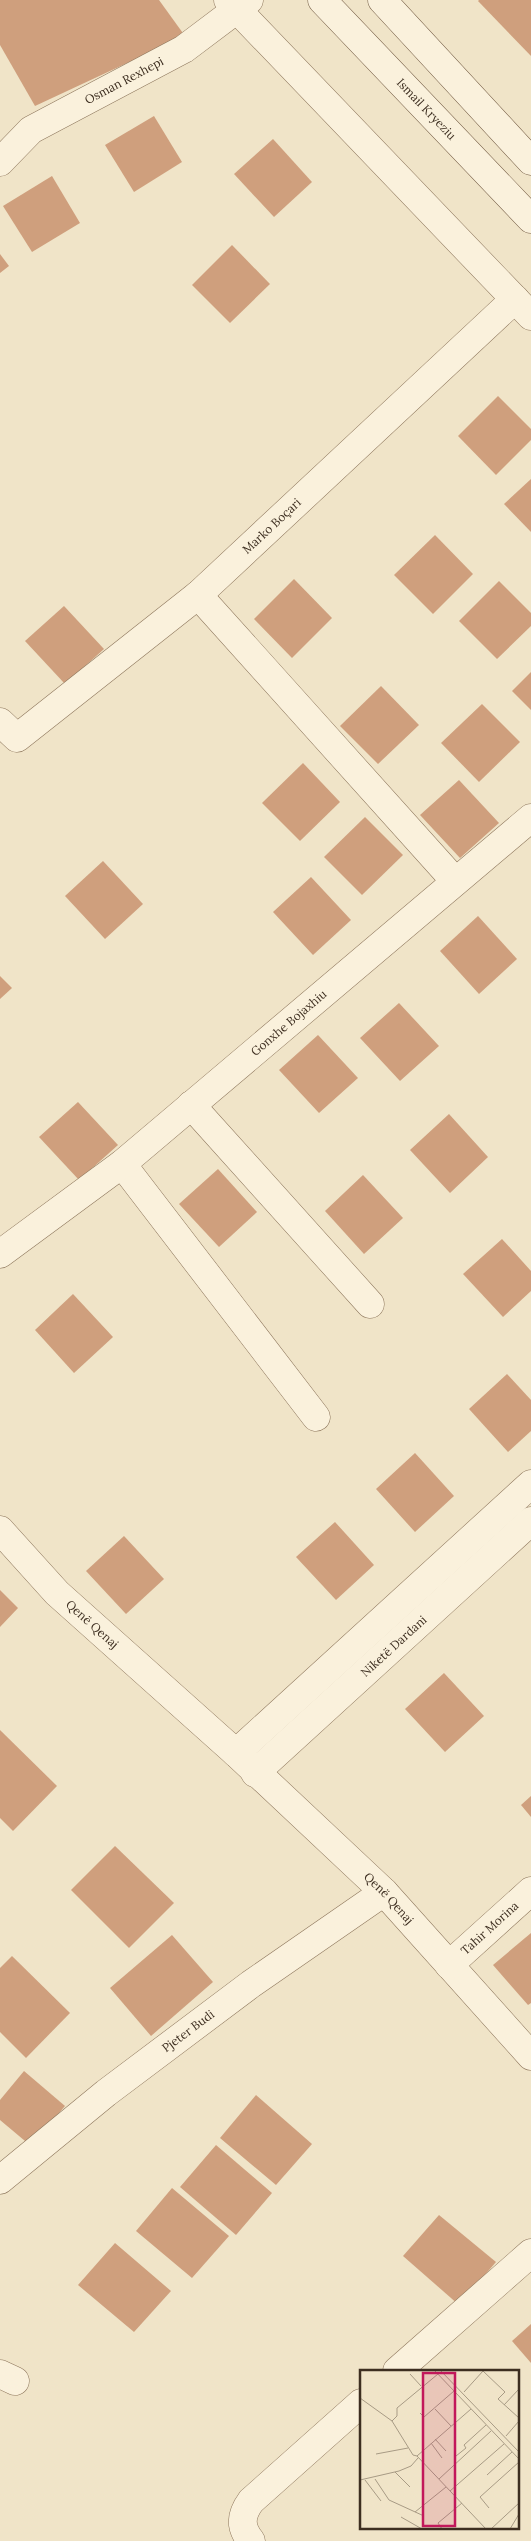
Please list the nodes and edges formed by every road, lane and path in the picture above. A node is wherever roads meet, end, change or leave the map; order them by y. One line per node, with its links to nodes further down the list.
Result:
1 (322, 0): 6 (street, Ismail Kryeziu)
2 (382, 0): 4 (street)
3 (238, 3): 5 (street, Osman Rexhepi); 7 (street)
4 (531, 161)
5 (0, 162)
6 (531, 219)
7 (523, 307): 8 (street, Marko Boçari)
8 (198, 595): 9 (street, Marko Boçari); 11 (street)
9 (8, 730)
10 (531, 818): 11 (street, Gonxhe Bojaxhiu)
11 (455, 881): 12 (street, Gonxhe Bojaxhiu)
12 (191, 1106): 13 (street, Gonxhe Bojaxhiu); 15 (street)
13 (122, 1164): 14 (street, Gonxhe Bojaxhiu); 16 (street)
14 (0, 1254)
15 (370, 1304)
16 (316, 1417)
17 (531, 1484): 20 (street)
18 (531, 1521): 21 (street, Niketë Dardani)
19 (0, 1530): 20 (street, Qenë Qenaj)
20 (236, 1753): 21 (street, Qenë Qenaj)
21 (255, 1773): 23 (street, Qenë Qenaj)
22 (531, 1891): 24 (street, Tahir Morina)
23 (384, 1892): 24 (street, Qenë Qenaj); 26 (street, Pjeter Budi)
24 (449, 1965): 25 (street, Qenë Qenaj)
25 (531, 2056)
26 (0, 2180)
27 (531, 2253): 28 (street)
28 (398, 2370)
29 (360, 2404): 30 (street)
30 (251, 2541)

